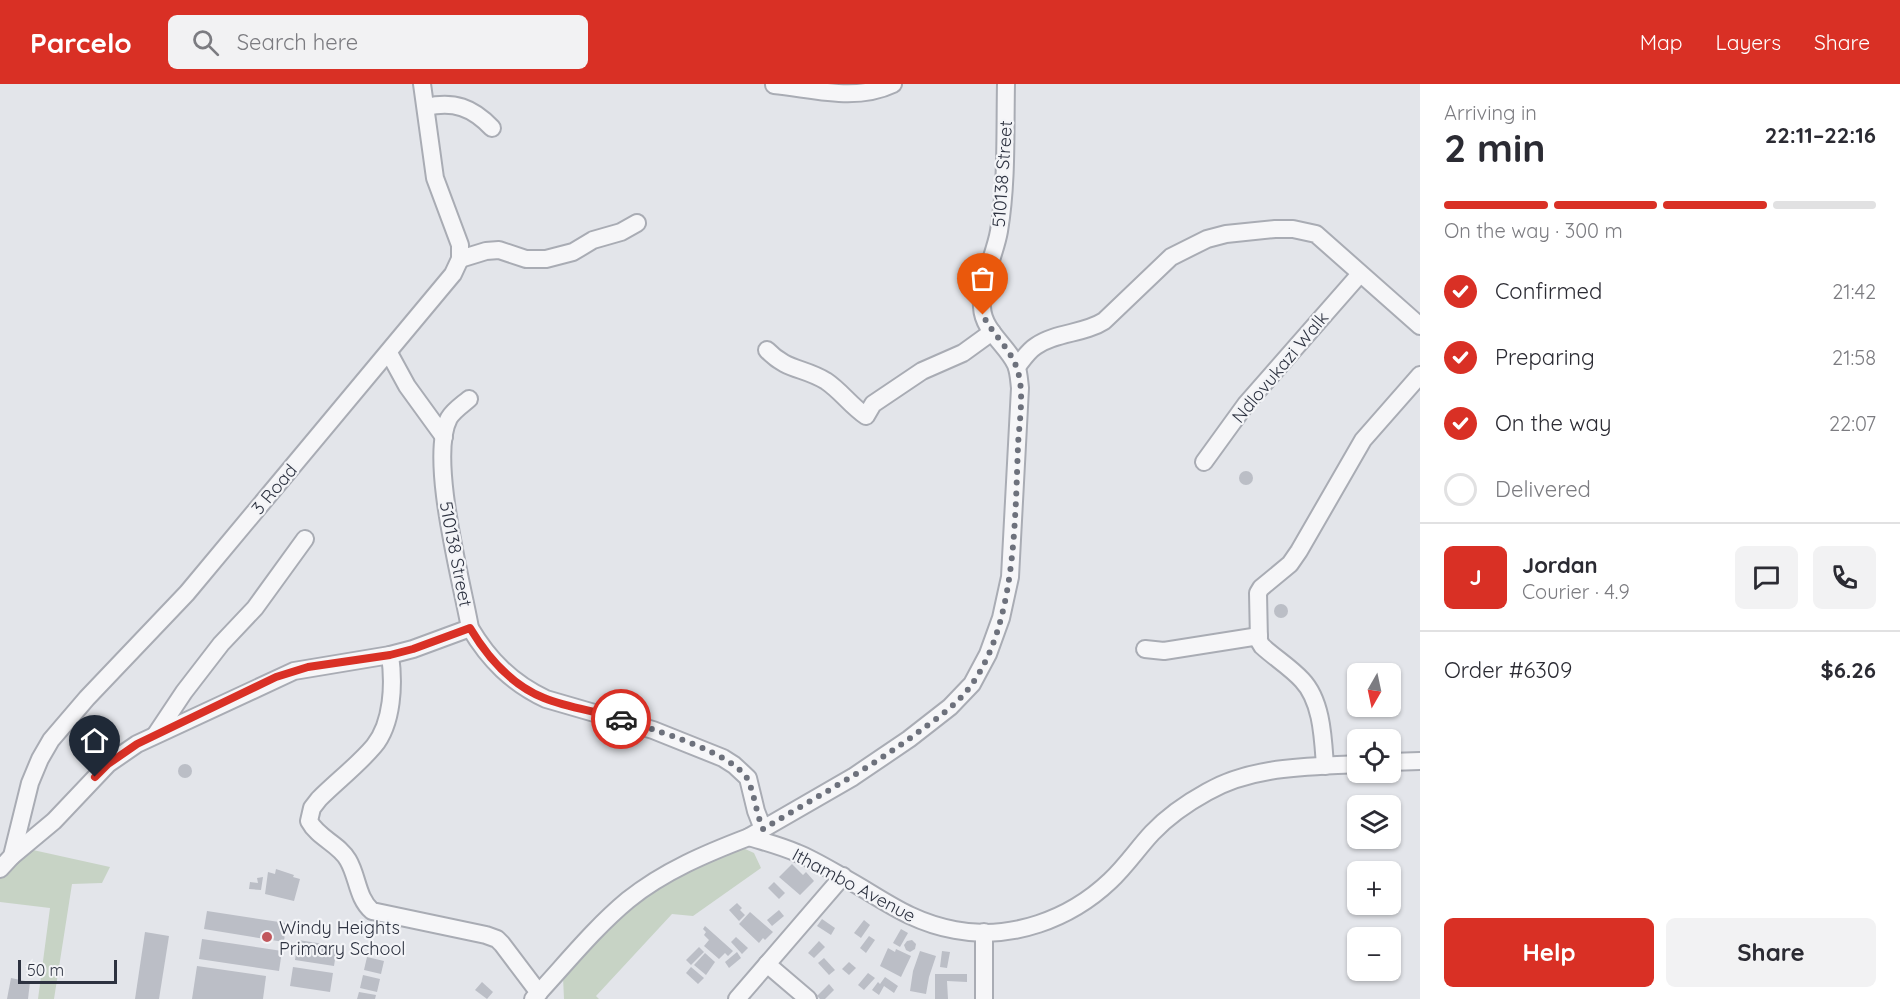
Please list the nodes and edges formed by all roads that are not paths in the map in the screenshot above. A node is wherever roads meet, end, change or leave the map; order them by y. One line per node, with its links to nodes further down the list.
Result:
1 (422, 84): 5 (street)
2 (893, 84): 4 (street)
3 (1006, 84): 11 (street, 510138 Street)
4 (774, 85)
5 (426, 107): 6 (street); 8 (street)
6 (492, 128)
7 (637, 223): 8 (street)
8 (460, 259): 13 (street, 3 Road)
9 (1360, 274): 10 (street); 14 (street); 18 (street, Ndlovukazi Walk)
10 (1420, 326)
11 (992, 332): 12 (street); 14 (street, 510138 Street)
12 (767, 350)
13 (389, 353): 17 (street); 30 (street, 3 Road)
14 (1017, 367): 29 (street, 510138 Street)
15 (1420, 375): 21 (street)
16 (469, 399): 17 (street, 510138 Street)
17 (444, 437): 20 (street, 510138 Street)
18 (1204, 462)
19 (305, 539): 24 (street)
20 (470, 628): 23 (street); 29 (street, 510138 Street)
21 (1258, 636): 22 (street); 28 (street)
22 (1145, 650)
23 (390, 655): 24 (street); 35 (street)
24 (156, 734): 30 (street)
25 (1420, 761): 26 (street)
26 (1401, 762)
27 (1347, 765): 28 (street, Ithambo Avenue)
28 (1325, 766): 33 (street, Ithambo Avenue)
29 (756, 833): 32 (street, Ithambo Avenue); 35 (street)
30 (12, 856): 31 (street, 3 Road)
31 (0, 869)
32 (843, 876): 33 (street, Ithambo Avenue); 34 (street)
33 (984, 932): 38 (street)
34 (768, 964): 36 (street); 37 (street)
35 (536, 996)
36 (737, 999)
37 (808, 999)
38 (984, 999)

